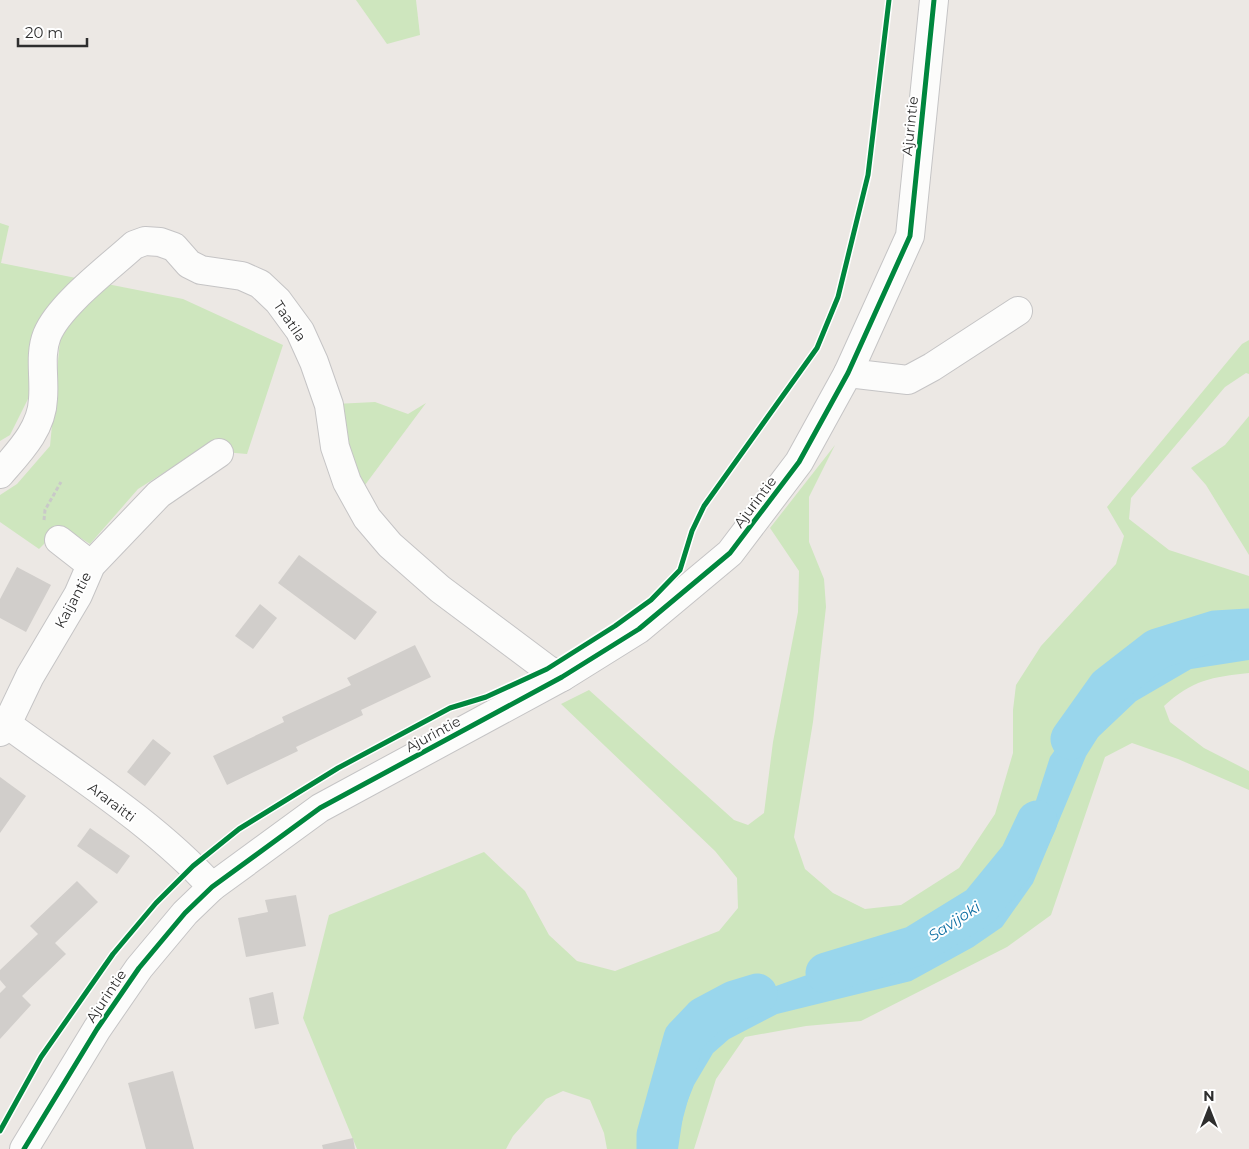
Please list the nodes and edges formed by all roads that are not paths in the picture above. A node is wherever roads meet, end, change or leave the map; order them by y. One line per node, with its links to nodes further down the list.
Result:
1 (934, 0): 3 (street, Ajurintie)
2 (1018, 311): 3 (street)
3 (848, 373): 8 (street, Ajurintie)
4 (219, 453): 7 (street, Kaijantie)
5 (0, 474): 8 (street, Taatila)
6 (59, 540): 7 (street)
7 (91, 565): 9 (street, Kaijantie)
8 (562, 677): 10 (street, Ajurintie)
9 (3, 728): 10 (street, Araraitti)
10 (212, 887): 11 (street, Ajurintie)
11 (24, 1149)

